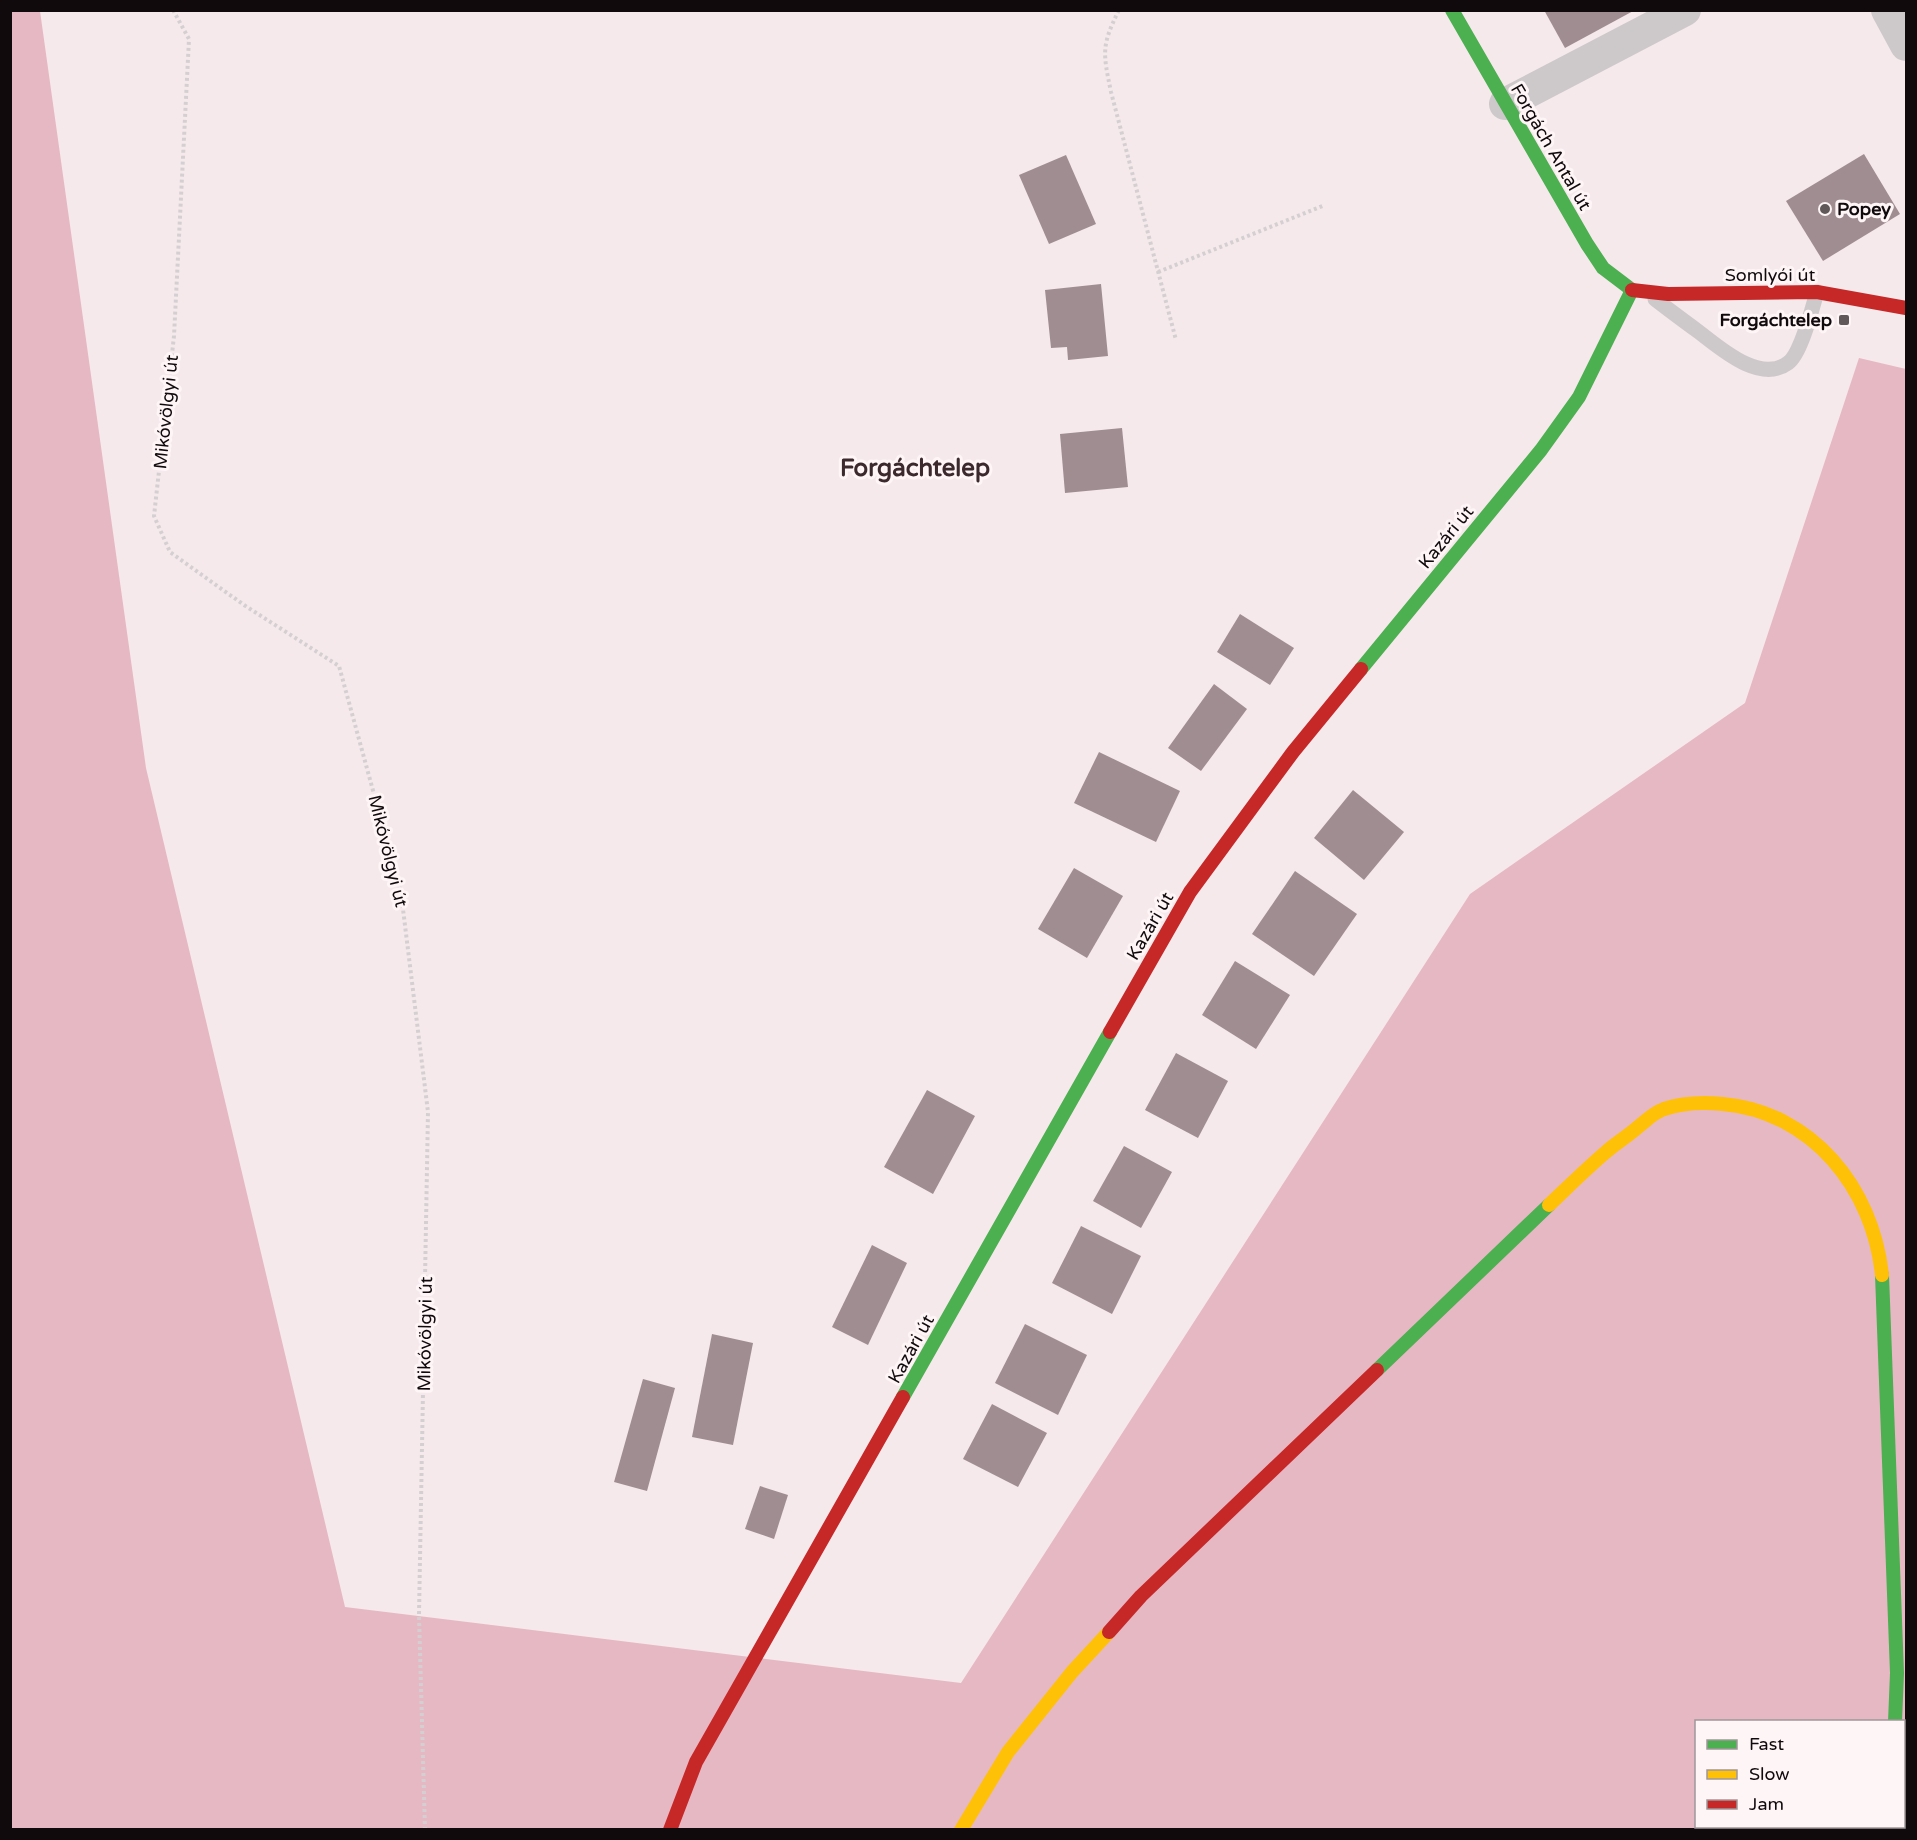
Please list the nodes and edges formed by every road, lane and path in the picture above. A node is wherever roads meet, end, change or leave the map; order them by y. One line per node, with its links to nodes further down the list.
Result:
1 (173, 10): 15 (path, Mikóvölgyi út)
2 (1119, 10): 9 (path)
3 (1452, 10): 7 (street, Forgách Antal út)
4 (1685, 10): 7 (street)
5 (1887, 10): 6 (street)
6 (1906, 45)
7 (1505, 104): 10 (street, Forgách Antal út)
8 (1325, 205): 9 (path)
9 (1158, 272): 13 (path)
10 (1638, 291): 11 (street, Somlyói út); 11 (lane); 16 (street, Kazári út)
11 (1818, 292): 12 (street, Somlyói út)
12 (1906, 308)
13 (1176, 340)
14 (1895, 1720): 17 (street)
15 (425, 1830)
16 (670, 1830)
17 (961, 1830)

